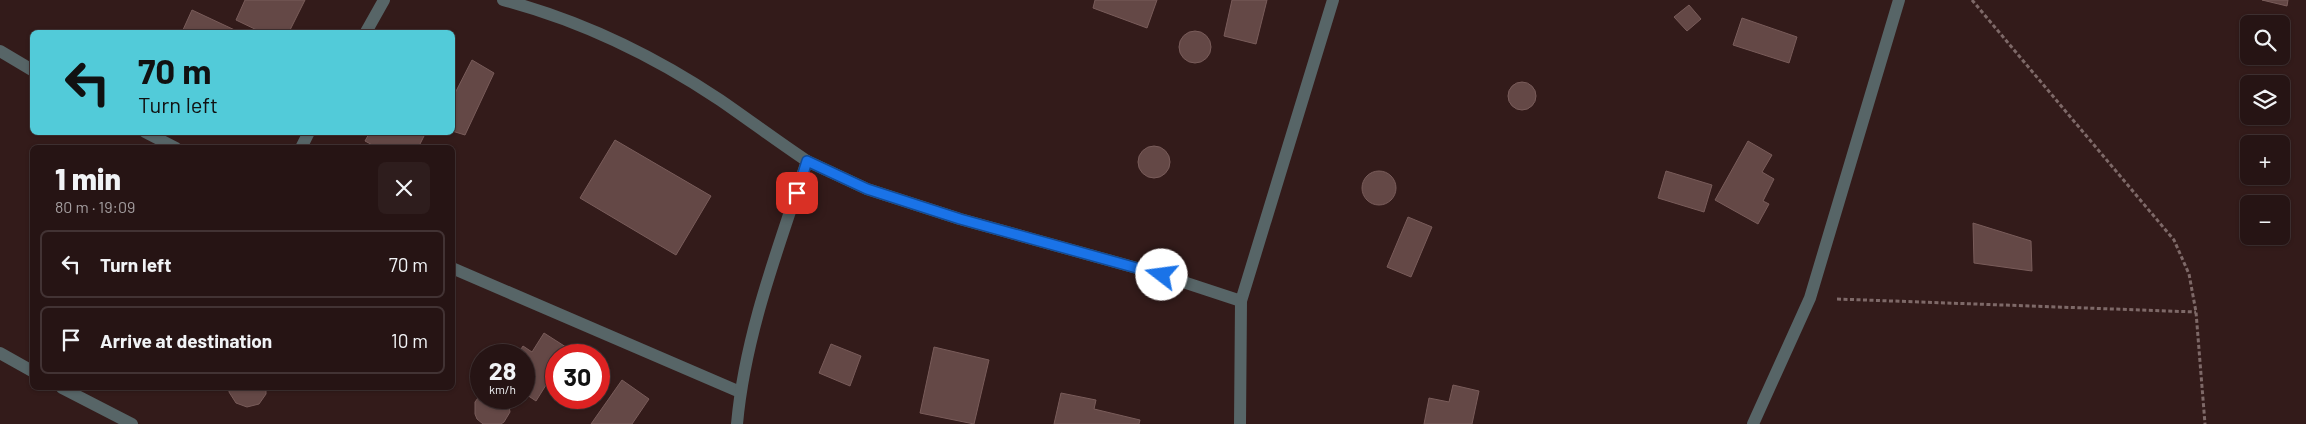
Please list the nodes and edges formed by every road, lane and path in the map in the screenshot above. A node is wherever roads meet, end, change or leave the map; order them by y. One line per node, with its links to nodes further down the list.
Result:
1 (384, 0): 6 (street)
2 (503, 0): 11 (street)
3 (1333, 0): 14 (street)
4 (1899, 0): 13 (street)
5 (1972, 0): 15 (path)
6 (367, 30)
7 (0, 51): 8 (street)
8 (30, 69)
9 (151, 135): 10 (street)
10 (170, 145)
11 (807, 161): 14 (street); 19 (street)
12 (455, 269): 19 (street)
13 (1810, 298): 15 (path); 24 (street)
14 (1241, 301): 23 (street)
15 (2196, 312): 25 (path)
16 (0, 353): 17 (street)
17 (30, 370)
18 (65, 390): 20 (street)
19 (740, 392): 22 (street)
20 (106, 418): 21 (street)
21 (132, 424)
22 (737, 424)
23 (1240, 424)
24 (1753, 424)
25 (2205, 424)

